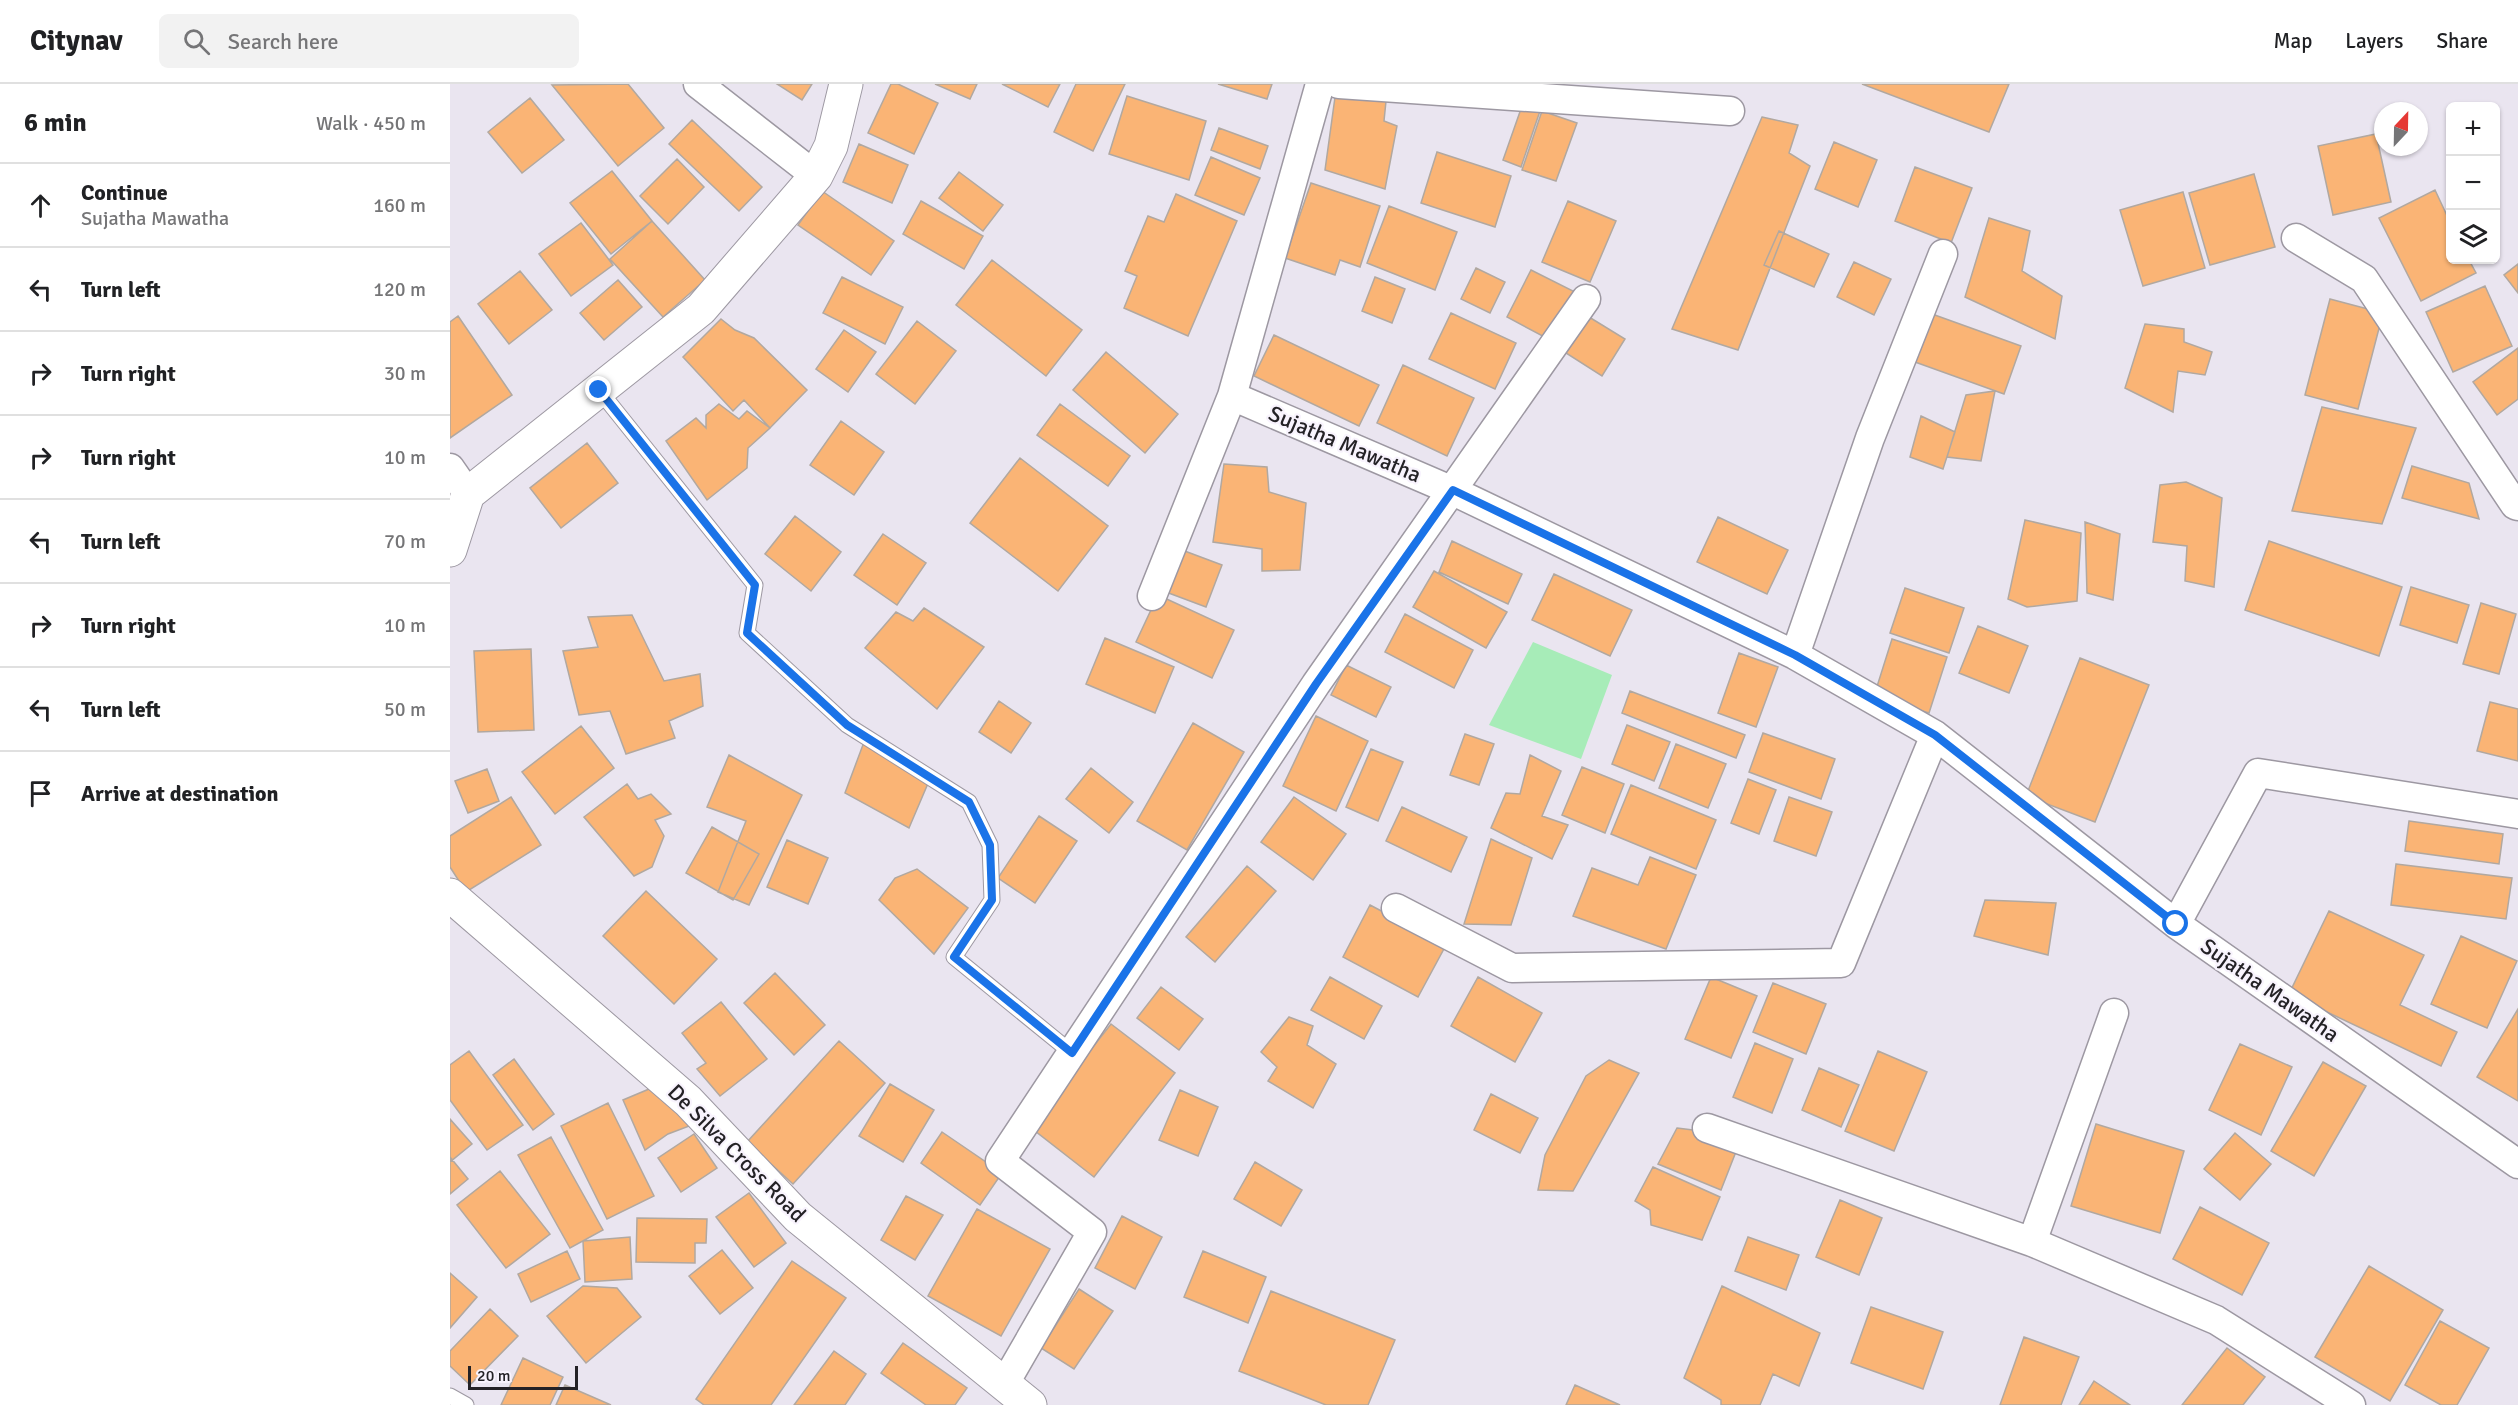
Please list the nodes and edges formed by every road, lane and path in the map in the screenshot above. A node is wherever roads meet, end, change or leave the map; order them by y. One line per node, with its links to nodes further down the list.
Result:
1 (698, 84): 6 (street)
2 (846, 84): 6 (street)
3 (1320, 84): 11 (street)
4 (1339, 84): 5 (street)
5 (1730, 111)
6 (816, 176): 10 (street)
7 (2296, 238): 14 (street)
8 (1942, 254): 17 (street)
9 (1586, 298): 13 (street)
10 (599, 390): 12 (street); 24 (lane)
11 (1232, 396): 13 (street, Sujatha Mawatha); 16 (street)
12 (459, 481): 15 (street)
13 (1453, 490): 17 (street, Sujatha Mawatha); 24 (street)
14 (2518, 506)
15 (450, 550)
16 (1152, 596)
17 (1795, 655): 18 (street, Sujatha Mawatha)
18 (1935, 735): 21 (street); 22 (street, Sujatha Mawatha)
19 (2518, 814): 22 (street)
20 (450, 895): 28 (street, De Silva Cross Road)
21 (1396, 908)
22 (2176, 924): 26 (street, Sujatha Mawatha)
23 (2114, 1013): 27 (street)
24 (1072, 1053): 28 (street)
25 (1707, 1128): 27 (street)
26 (2518, 1164)
27 (2032, 1242): 32 (street)
28 (1005, 1383): 31 (street, De Silva Cross Road)
29 (450, 1396): 30 (lane)
30 (466, 1405)
31 (1030, 1405)
32 (2351, 1405)

